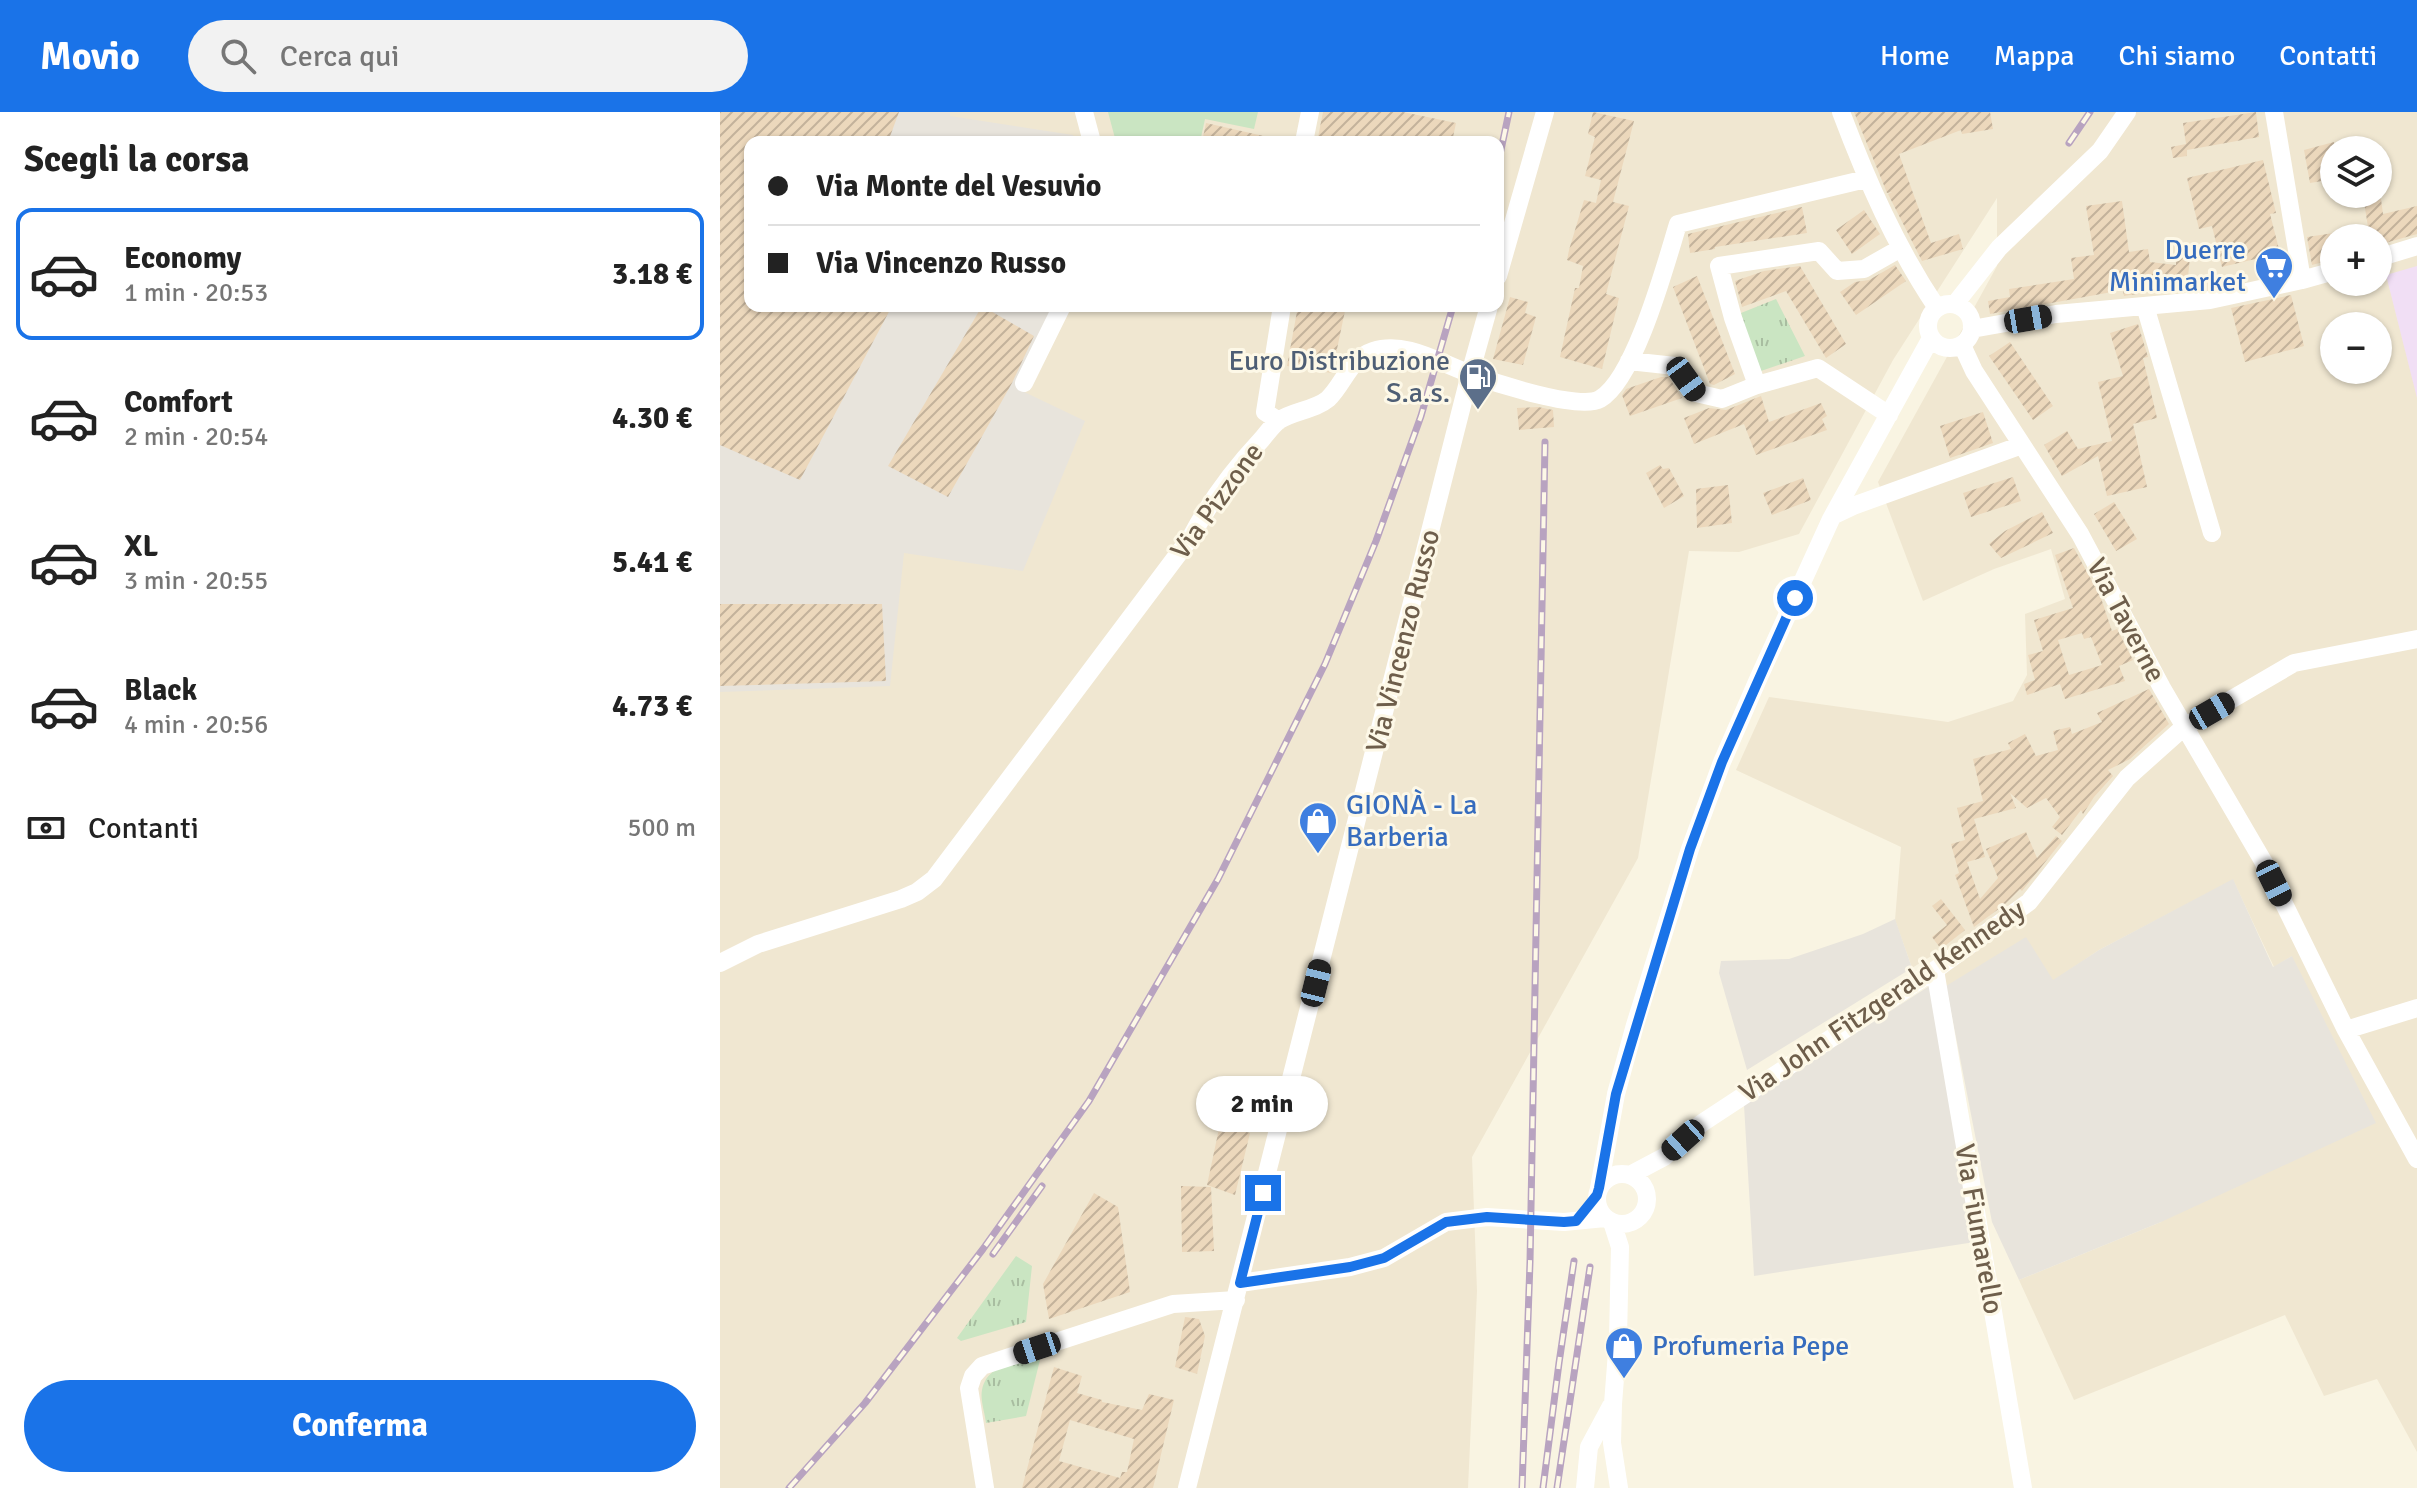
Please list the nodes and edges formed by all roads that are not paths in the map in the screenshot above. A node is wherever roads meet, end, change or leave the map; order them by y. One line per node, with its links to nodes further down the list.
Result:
1 (1084, 112): 7 (street)
2 (1310, 112): 8 (street)
3 (1545, 112): 13 (street)
4 (1841, 112): 9 (street)
5 (2127, 112): 16 (street)
6 (2274, 112): 15 (street)
7 (1090, 136)
8 (1305, 136)
9 (1866, 179): 11 (street); 24 (street, Via Pizzone)
10 (2417, 246): 12 (street)
11 (1901, 248): 16 (street); 27 (street)
12 (2392, 254)
13 (1504, 255)
14 (2320, 275): 15 (street)
15 (2302, 280): 17 (street)
16 (1946, 306): 21 (street); 22 (street)
17 (2145, 306): 21 (street); 32 (street)
18 (1059, 312): 26 (street)
19 (1281, 312): 29 (street)
20 (1487, 312): 25 (street, Via Vincenzo Russo)
21 (1972, 329): 23 (street)
22 (1931, 338): 23 (street); 28 (street)
23 (1962, 345): 30 (street, Via Taverne)
24 (1629, 361): 25 (street, Via Pizzone); 27 (street)
25 (1470, 374): 29 (street, Via Pizzone); 49 (street, Via Vincenzo Russo)
26 (1024, 383)
27 (1757, 385): 28 (street)
28 (1889, 415): 31 (street)
29 (1279, 421): 35 (street, Via Pizzone)
30 (2022, 445): 31 (street); 34 (street, Via Taverne)
31 (1834, 515): 39 (street)
32 (2212, 533)
33 (2417, 639): 34 (street, Via John Fitzgerald Kennedy)
34 (2184, 727): 36 (street, Via John Fitzgerald Kennedy); 38 (street, Via Taverne)
35 (720, 963)
36 (1935, 970): 40 (street, Via John Fitzgerald Kennedy); 55 (street, Via Fiumarello)
37 (2417, 1008): 38 (street)
38 (2346, 1030): 41 (street, Via Taverne)
39 (1610, 1128): 42 (street); 43 (street)
40 (1664, 1157): 42 (street, Via John Fitzgerald Kennedy); 44 (street, Via John Fitzgerald Kennedy)
41 (2417, 1159)
42 (1627, 1175): 43 (street); 44 (street)
43 (1598, 1192): 45 (street); 47 (street)
44 (1647, 1200): 46 (street)
45 (1609, 1220): 46 (street); 47 (street); 48 (street)
46 (1636, 1220): 48 (street)
47 (1570, 1221): 49 (street)
48 (1620, 1247): 50 (street)
49 (1238, 1292): 51 (street); 52 (street, Via Vincenzo Russo)
50 (1613, 1404): 53 (street); 54 (street)
51 (985, 1488)
52 (1187, 1488)
53 (1585, 1488)
54 (1619, 1488)
55 (2023, 1488)

